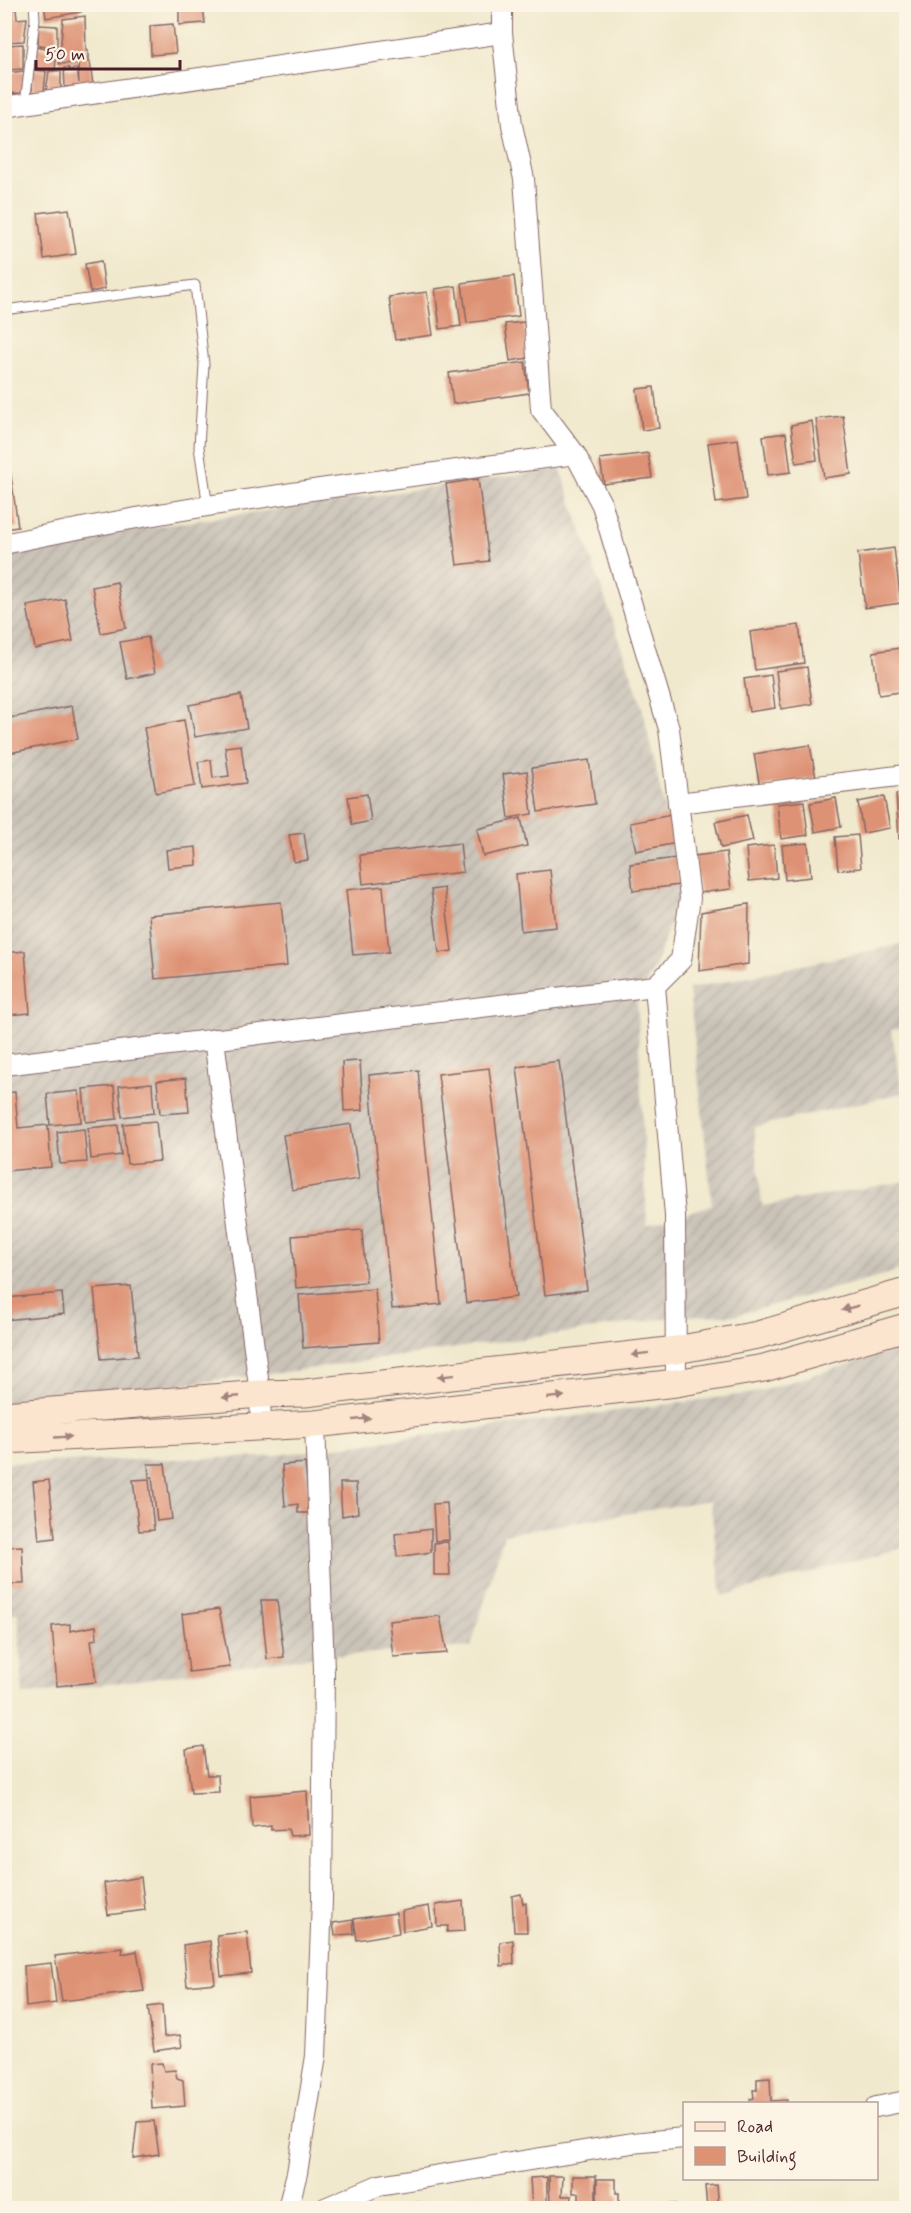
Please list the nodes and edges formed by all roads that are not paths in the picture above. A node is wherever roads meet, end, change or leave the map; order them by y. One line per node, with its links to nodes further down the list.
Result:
1 (34, 4): 4 (lane)
2 (502, 4): 3 (street)
3 (502, 33): 4 (street); 7 (street)
4 (26, 104): 5 (street)
5 (4, 107)
6 (4, 310): 8 (lane)
7 (575, 454): 8 (street); 11 (street)
8 (208, 507): 9 (street)
9 (4, 544)
10 (906, 775): 11 (street)
11 (678, 803): 12 (street)
12 (655, 986): 13 (street); 18 (street)
13 (214, 1040): 14 (street); 21 (street)
14 (4, 1065)
15 (906, 1292): 17 (main road, one-way to 17)
16 (906, 1327): 19 (main road)
17 (758, 1335): 18 (main road); 19 (main road)
18 (676, 1350): 20 (street); 21 (main road, one-way to 21)
19 (764, 1368): 20 (main road)
20 (676, 1383): 23 (main road, one-way to 20)
21 (260, 1394): 22 (main road, one-way to 22); 24 (street)
22 (4, 1415)
23 (315, 1424): 24 (main road); 29 (street)
24 (261, 1426): 25 (main road, one-way to 24)
25 (4, 1440)
26 (906, 2101): 27 (street)
27 (878, 2107)
28 (683, 2138): 30 (street)
29 (288, 2208)
30 (325, 2208)

